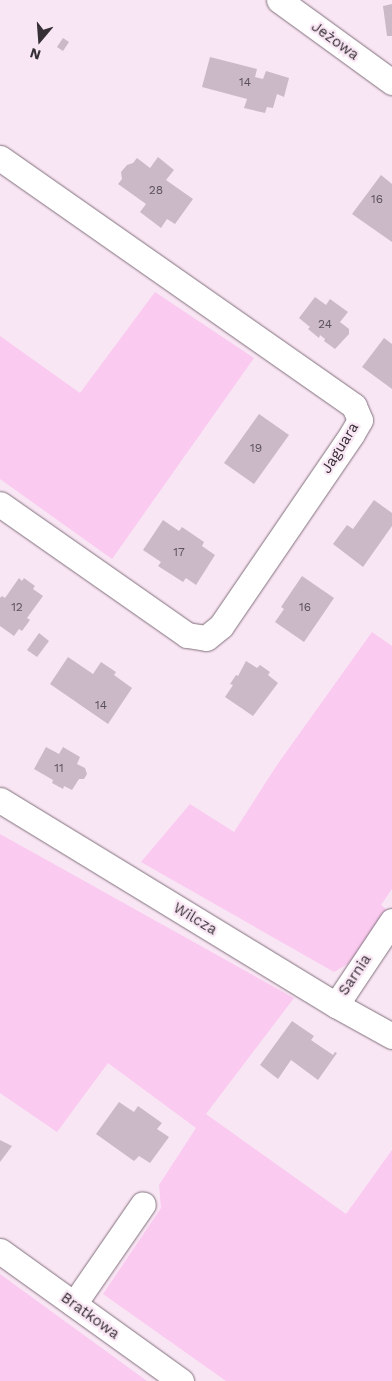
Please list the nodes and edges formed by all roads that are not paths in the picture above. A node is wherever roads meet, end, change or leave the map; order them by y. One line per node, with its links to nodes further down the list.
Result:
1 (279, 0): 2 (street, Jeżowa)
2 (392, 82)
3 (0, 158): 4 (street, Jaguara)
4 (0, 504)
5 (0, 800): 7 (street, Wilcza)
6 (392, 921): 7 (street, Sarnia)
7 (336, 1005): 8 (street, Wilcza)
8 (392, 1036)
9 (143, 1204): 11 (street)
10 (0, 1251): 11 (street, Bratkowa)
11 (74, 1304): 12 (street, Bratkowa)
12 (181, 1381)

